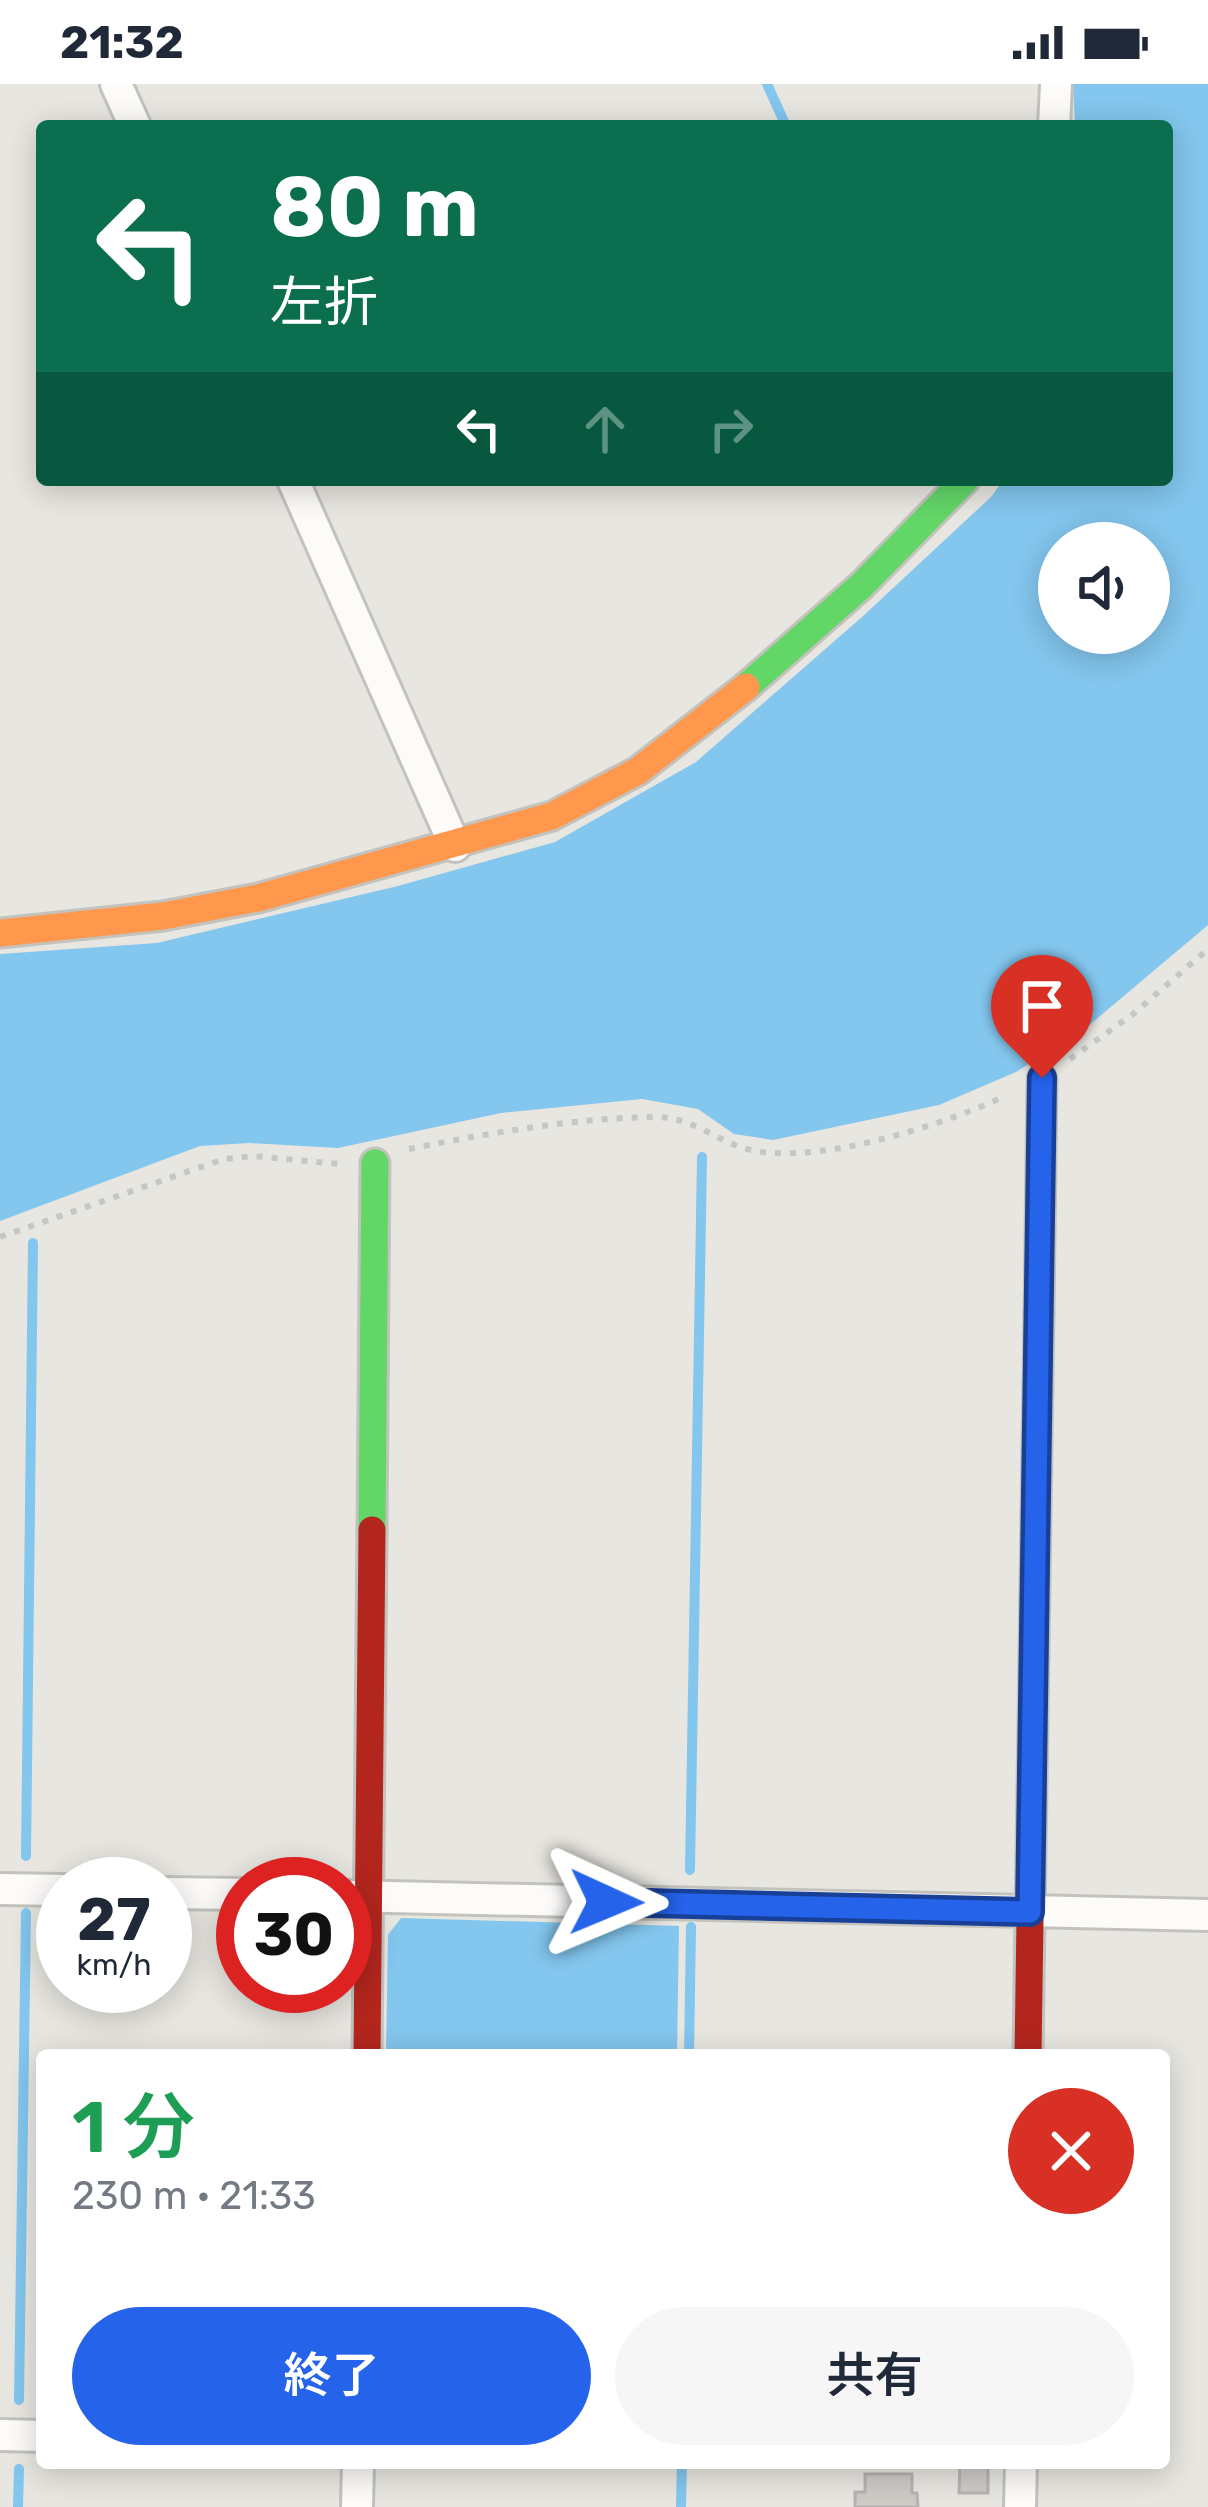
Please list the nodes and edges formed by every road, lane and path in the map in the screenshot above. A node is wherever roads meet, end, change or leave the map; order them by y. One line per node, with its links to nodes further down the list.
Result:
1 (116, 84): 3 (street)
2 (1056, 84): 4 (street)
3 (132, 120)
4 (1054, 120)
5 (295, 486): 7 (street)
6 (959, 486): 7 (street)
7 (455, 845): 8 (street)
8 (0, 933)
9 (1208, 949): 10 (path)
10 (1042, 1078): 11 (path); 17 (street)
11 (375, 1163): 12 (path); 13 (street)
12 (0, 1237)
13 (358, 1857)
14 (0, 1889): 15 (street)
15 (36, 1890)
16 (372, 1897): 17 (street)
17 (1030, 1912): 18 (street); 21 (street)
18 (1208, 1915)
19 (364, 2013): 20 (street)
20 (367, 2049)
21 (1028, 2049)
22 (0, 2435): 23 (street)
23 (36, 2436)
24 (358, 2469): 26 (street)
25 (1021, 2469): 27 (street)
26 (357, 2507)
27 (1020, 2507)

